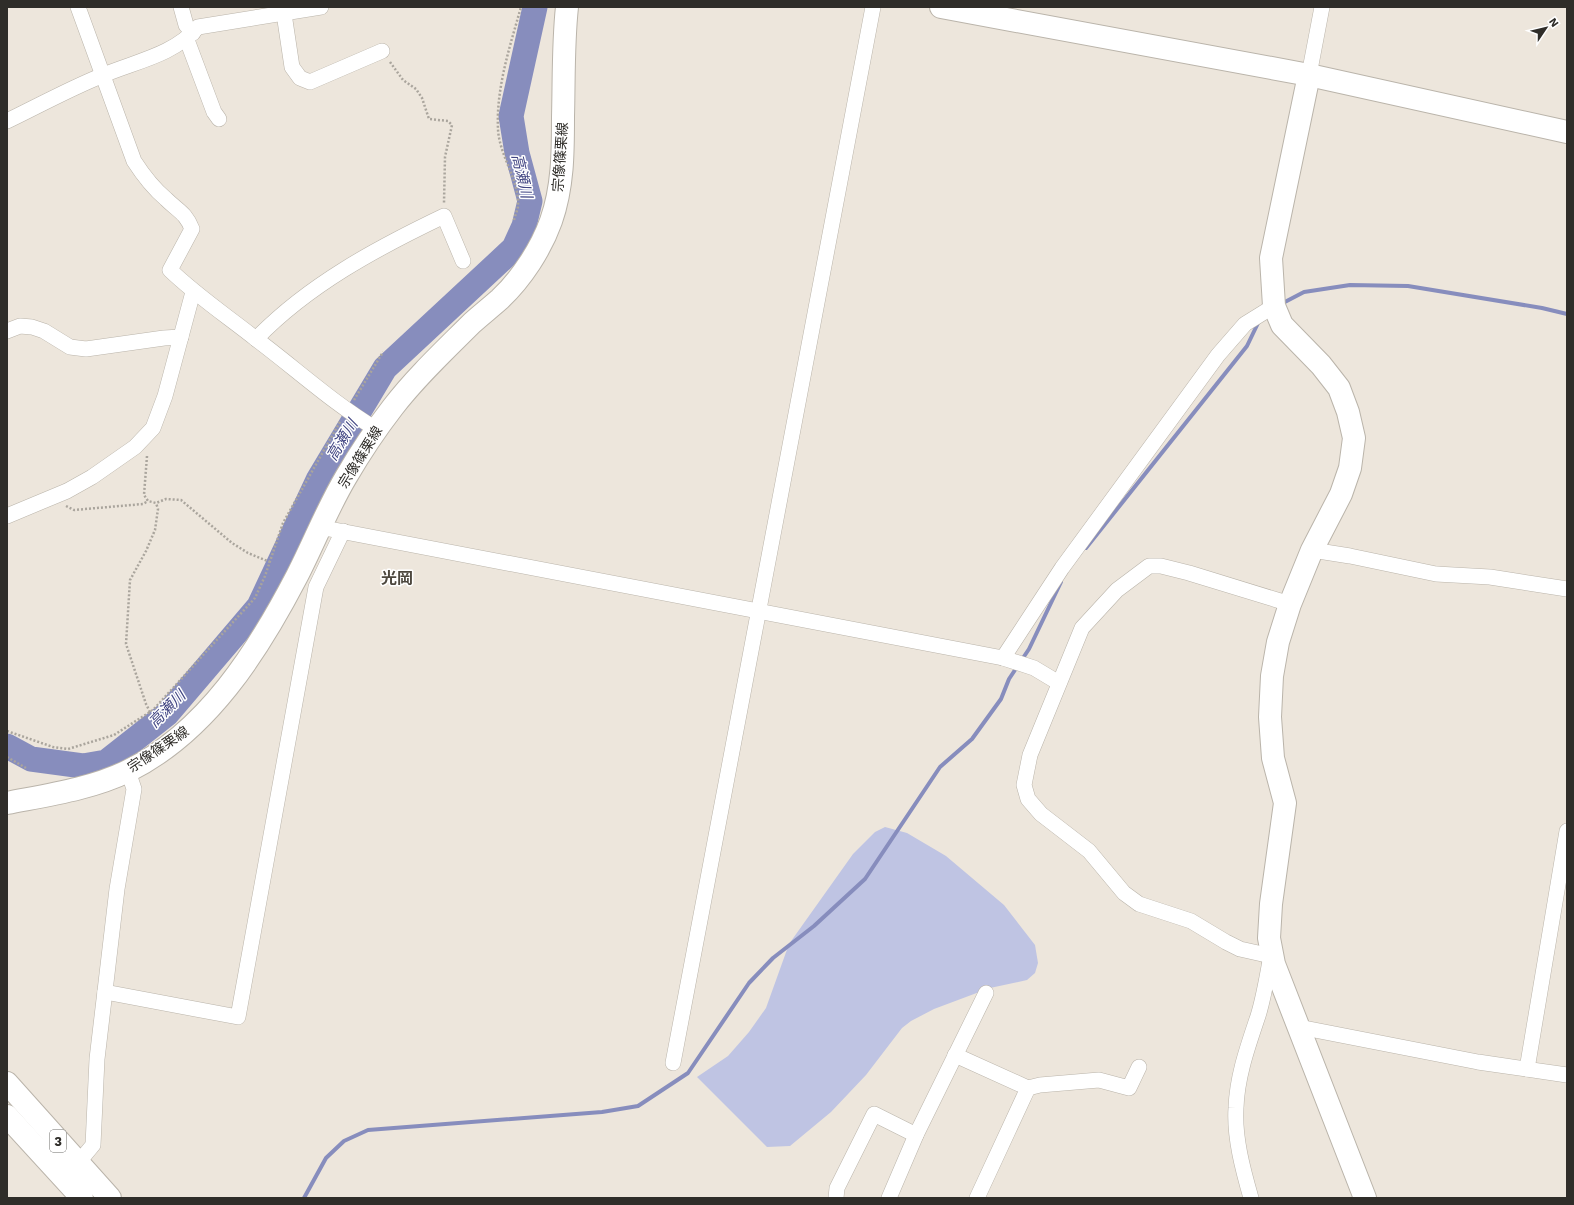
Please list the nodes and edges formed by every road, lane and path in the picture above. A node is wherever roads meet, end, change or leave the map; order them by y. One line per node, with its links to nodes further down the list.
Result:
1 (78, 7): 12 (street)
2 (181, 7): 10 (street)
3 (321, 7): 9 (street)
4 (522, 7): 18 (path)
5 (567, 7): 27 (main road, 宗像篠栗線)
6 (873, 7): 39 (street)
7 (941, 7): 13 (main road)
8 (1322, 7): 13 (street)
9 (283, 10): 10 (street); 11 (street)
10 (190, 36): 12 (street); 14 (street)
11 (382, 51): 17 (path)
12 (102, 75): 15 (street); 20 (street)
13 (1309, 75): 16 (main road); 21 (main road)
14 (219, 119)
15 (7, 121)
16 (1567, 132)
17 (444, 216): 19 (street); 24 (street)
18 (514, 220)
19 (463, 261)
20 (193, 292): 23 (street); 24 (street)
21 (1278, 315): 35 (main road); 40 (street)
22 (7, 331): 23 (street)
23 (181, 337): 28 (street)
24 (256, 339): 26 (street)
25 (384, 352): 26 (path)
26 (346, 410): 27 (street); 36 (path)
27 (376, 429): 33 (main road, 宗像篠栗線)
28 (144, 438): 29 (street); 30 (path)
29 (57, 496): 30 (path); 32 (street)
30 (148, 500): 31 (path)
31 (156, 503): 36 (path); 42 (path)
32 (7, 516)
33 (319, 527): 34 (street); 46 (main road, 宗像篠栗線)
34 (343, 531): 39 (street); 50 (street)
35 (1312, 550): 37 (street); 38 (main road)
36 (270, 562): 42 (path)
37 (1567, 589)
38 (1290, 604): 41 (street); 49 (main road)
39 (759, 612): 40 (street); 54 (street)
40 (1003, 658): 41 (street)
41 (1059, 684): 49 (street)
42 (150, 712): 43 (path)
43 (7, 731)
44 (7, 757): 45 (path)
45 (26, 768)
46 (128, 771): 47 (main road, 宗像篠栗線); 50 (street)
47 (7, 804)
48 (1567, 831): 56 (street)
49 (1271, 956): 52 (main road); 68 (street)
50 (105, 992): 62 (street)
51 (986, 993): 53 (street)
52 (1299, 1027): 56 (street); 69 (main road)
53 (955, 1055): 59 (street); 61 (street)
54 (673, 1063)
55 (1139, 1067): 59 (street)
56 (1527, 1069): 57 (street)
57 (1567, 1075)
58 (7, 1083): 62 (main road, 3)
59 (1028, 1088): 67 (street)
60 (7, 1116): 63 (main road, 3)
61 (916, 1135): 65 (street); 66 (street)
62 (78, 1163): 64 (main road, 3)
63 (82, 1198)
64 (110, 1198)
65 (836, 1198)
66 (889, 1198)
67 (977, 1198)
68 (1251, 1198)
69 (1365, 1198)

